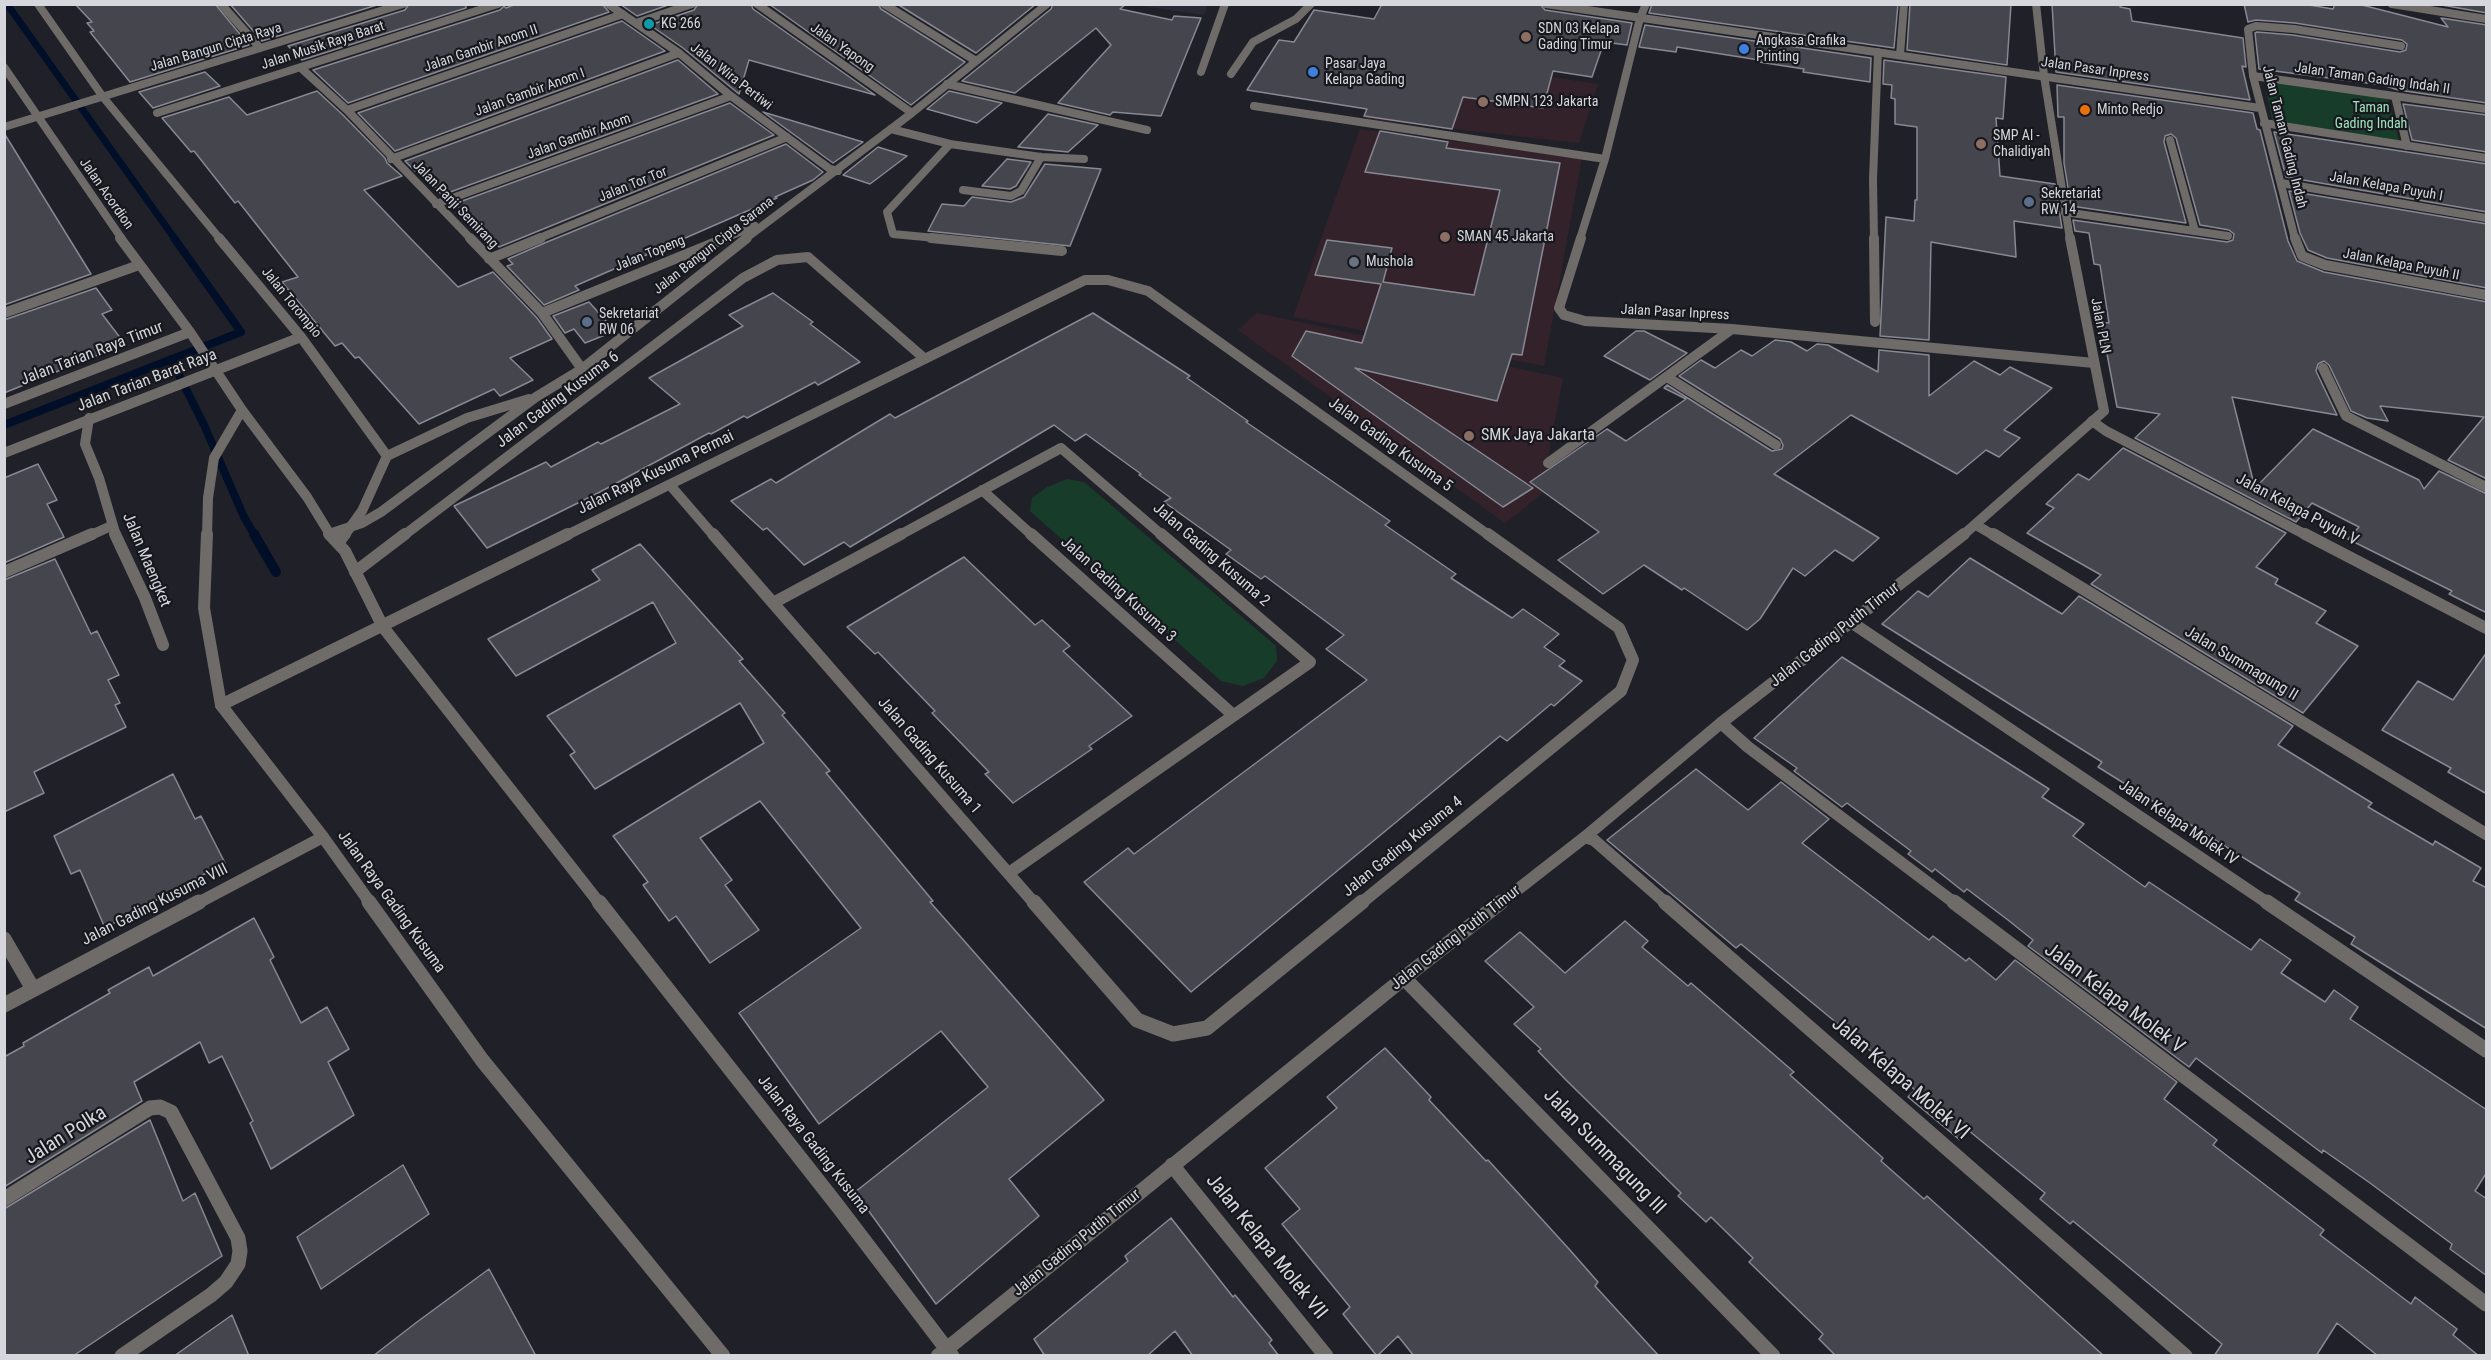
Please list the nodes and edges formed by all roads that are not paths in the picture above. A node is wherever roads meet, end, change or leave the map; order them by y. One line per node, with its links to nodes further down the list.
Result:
1 (38, 4): 34 (street, Jalan Torompio)
2 (221, 4): 22 (street)
3 (403, 4): 22 (street, Jalan Bangun Cipta Raya)
4 (498, 4): 28 (street, Jalan Musik Raya Barat)
5 (608, 4): 17 (street, Jalan Wira Pertiwi)
6 (692, 4): 20 (street)
7 (757, 4): 41 (street, Jalan Yapong)
8 (884, 4): 26 (street)
9 (1225, 4): 29 (street)
10 (1311, 4): 30 (street)
11 (1546, 4): 18 (street, Jalan Pasar Inpress)
12 (1646, 4): 18 (street)
13 (1904, 4): 25 (street)
14 (2036, 4): 31 (street, Jalan PLN)
15 (2392, 4): 19 (street)
16 (1045, 5): 26 (street, Jalan Bangun Cipta Sarana)
17 (623, 14): 20 (street, Jalan Wira Pertiwi); 40 (street, Jalan Gambir Anom II)
18 (1640, 18): 23 (street, Jalan Pasar Inpress); 56 (street, Jalan Pasar Inpress)
19 (2487, 19)
20 (636, 23): 24 (street, Jalan Wira Pertiwi)
21 (2401, 46): 32 (street, Jalan Taman Gading Indah)
22 (260, 48): 34 (street, Jalan Bangun Cipta Raya)
23 (1878, 52): 25 (street, Jalan Pasar Inpress); 74 (street)
24 (679, 53): 35 (street, Jalan Wira Pertiwi); 54 (street, Jalan Gambir Anom I)
25 (1900, 55): 31 (street, Jalan Pasar Inpress)
26 (976, 60): 33 (street, Jalan Bangun Cipta Sarana)
27 (4, 68): 43 (street, Jalan Acordion)
28 (301, 68): 40 (street, Jalan Panji Semirang); 42 (street, Jalan Musik Raya Barat)
29 (1201, 72)
30 (1231, 74)
31 (2044, 76): 38 (street, Jalan Pasar Inpress); 61 (street, Jalan PLN)
32 (2253, 76): 36 (street, Jalan Taman Gading Indah II); 38 (street, Jalan Taman Gading Indah)
33 (948, 84): 41 (street, Jalan Bangun Cipta Sarana); 47 (street)
34 (103, 96): 43 (street, Jalan Bangun Cipta Raya); 77 (street, Jalan Torompio)
35 (731, 96): 48 (street, Jalan Wira Pertiwi); 60 (street, Jalan Gambir Anom)
36 (2396, 96): 39 (street, Jalan Taman Gading Indah II); 51 (street)
37 (1254, 106): 56 (street)
38 (2260, 108): 44 (street, Jalan Taman Gading Indah)
39 (2487, 109)
40 (347, 110): 54 (street, Jalan Panji Semirang)
41 (912, 113): 46 (street, Jalan Bangun Cipta Sarana)
42 (157, 114)
43 (41, 116): 45 (street, Jalan Bangun Cipta Raya); 69 (street, Jalan Acordion)
44 (2264, 123): 51 (street); 58 (street, Jalan Taman Gading Indah)
45 (4, 127)
46 (891, 129): 50 (street); 57 (street, Jalan Bangun Cipta Sarana)
47 (1147, 130)
48 (788, 137): 57 (street, Jalan Wira Pertiwi); 67 (street, Jalan Tor Tor)
49 (2170, 140): 64 (street)
50 (950, 144): 52 (street); 66 (street)
51 (2407, 146): 53 (street)
52 (1041, 157): 55 (street); 59 (street)
53 (2487, 158)
54 (391, 159): 60 (street, Jalan Panji Semirang)
55 (1084, 159)
56 (1605, 159): 75 (street, Jalan Pasar Inpress)
57 (838, 171): 63 (street, Jalan Bangun Cipta Sarana)
58 (2281, 183): 62 (street, Jalan Kelapa Puyuh I); 68 (street, Jalan Taman Gading Indah)
59 (963, 190)
60 (436, 204): 67 (street, Jalan Panji Semirang)
61 (2065, 212): 64 (street); 79 (street, Jalan PLN)
62 (2487, 218)
63 (768, 221): 73 (street, Jalan Topeng); 82 (street, Jalan Bangun Cipta Sarana)
64 (2195, 231): 65 (street)
65 (2228, 236)
66 (1062, 251)
67 (489, 259): 73 (street, Jalan Panji Semirang)
68 (2312, 261): 71 (street, Jalan Kelapa Puyuh II)
69 (139, 265): 72 (street); 76 (street, Jalan Acordion)
70 (1108, 280): 78 (street, Jalan Raya Kusuma Permai); 108 (street, Jalan Gading Kusuma 5)
71 (2487, 295)
72 (4, 313)
73 (542, 313): 82 (street, Jalan Panji Semirang)
74 (1875, 322)
75 (1732, 329): 79 (street, Jalan Pasar Inpress); 83 (street)
76 (192, 335): 80 (street); 85 (street, Jalan Tarian Raya Timur)
77 (301, 337): 80 (street, Jalan Tarian Barat Raya); 91 (street, Jalan Torompio)
78 (925, 359): 93 (street, Jalan Raya Kusuma Permai); 102 (street, Jalan Gading Kusuma 6)
79 (2094, 363): 88 (street, Jalan PLN)
80 (214, 366): 86 (street); 87 (street, Jalan Tarian Barat Raya)
81 (2323, 368): 94 (street)
82 (582, 369): 84 (street, Jalan Bangun Cipta Sarana)
83 (1667, 376): 89 (street); 92 (street)
84 (536, 397): 91 (street); 98 (street, Jalan Bangun Cipta Sarana)
85 (4, 404)
86 (242, 411): 99 (street); 109 (street, Jalan Raya Gading Kusuma)
87 (89, 418): 90 (street, Jalan Tarian Barat Raya); 97 (street, Jalan Maengket)
88 (2092, 421): 96 (street, Jalan PLN); 106 (street, Jalan Kelapa Puyuh V)
89 (1776, 445)
90 (4, 453)
91 (387, 456): 98 (street)
92 (1548, 463)
93 (670, 485): 103 (street, Jalan Gading Kusuma 1); 105 (street, Jalan Raya Kusuma Permai)
94 (2487, 487)
95 (982, 490): 103 (street, Jalan Gading Kusuma 2); 110 (street, Jalan Gading Kusuma 3); 110 (street, Jalan Gading Kusuma 2)
96 (1976, 525): 104 (street, Jalan Gading Putih Timur); 112 (street, Jalan Summagung II)
97 (111, 526): 101 (street); 107 (street, Jalan Maengket)
98 (352, 526): 99 (street, Jalan Bangun Cipta Sarana); 100 (street)
99 (329, 534): 100 (street)
100 (339, 542): 102 (street)
101 (4, 572)
102 (355, 572): 105 (street)
103 (772, 603): 115 (street, Jalan Gading Kusuma 1)
104 (1851, 622): 111 (street, Jalan Gading Putih Timur); 121 (street, Jalan Kelapa Molek IV)
105 (382, 627): 109 (street, Jalan Raya Kusuma Permai); 125 (street, Jalan Raya Gading Kusuma)
106 (2487, 628)
107 (163, 645)
108 (1633, 660): 120 (street, Jalan Gading Kusuma 4)
109 (221, 705): 113 (street, Jalan Raya Gading Kusuma)
110 (1232, 714): 115 (street, Jalan Gading Kusuma 2)
111 (1721, 723): 114 (street, Jalan Gading Putih Timur); 124 (street, Jalan Kelapa Molek V)
112 (2487, 834)
113 (323, 837): 118 (street, Jalan Gading Kusuma VIII); 127 (street, Jalan Raya Gading Kusuma)
114 (1585, 837): 117 (street, Jalan Gading Putih Timur); 130 (street, Jalan Kelapa Molek VI)
115 (1009, 873): 120 (street, Jalan Gading Kusuma 1)
116 (4, 939): 118 (street)
117 (1404, 978): 122 (street, Jalan Gading Putih Timur); 129 (street, Jalan Summagung III)
118 (33, 989): 119 (street, Jalan Gading Kusuma VIII)
119 (4, 1005)
120 (1173, 1034)
121 (2487, 1050)
122 (1172, 1165): 125 (street, Jalan Gading Putih Timur); 128 (street, Jalan Kelapa Molek VII)
123 (4, 1199): 126 (street, Jalan Polka)
124 (2487, 1304)
125 (946, 1353)
126 (122, 1356)
127 (723, 1356)
128 (1326, 1356)
129 (1773, 1356)
130 (2185, 1356)

